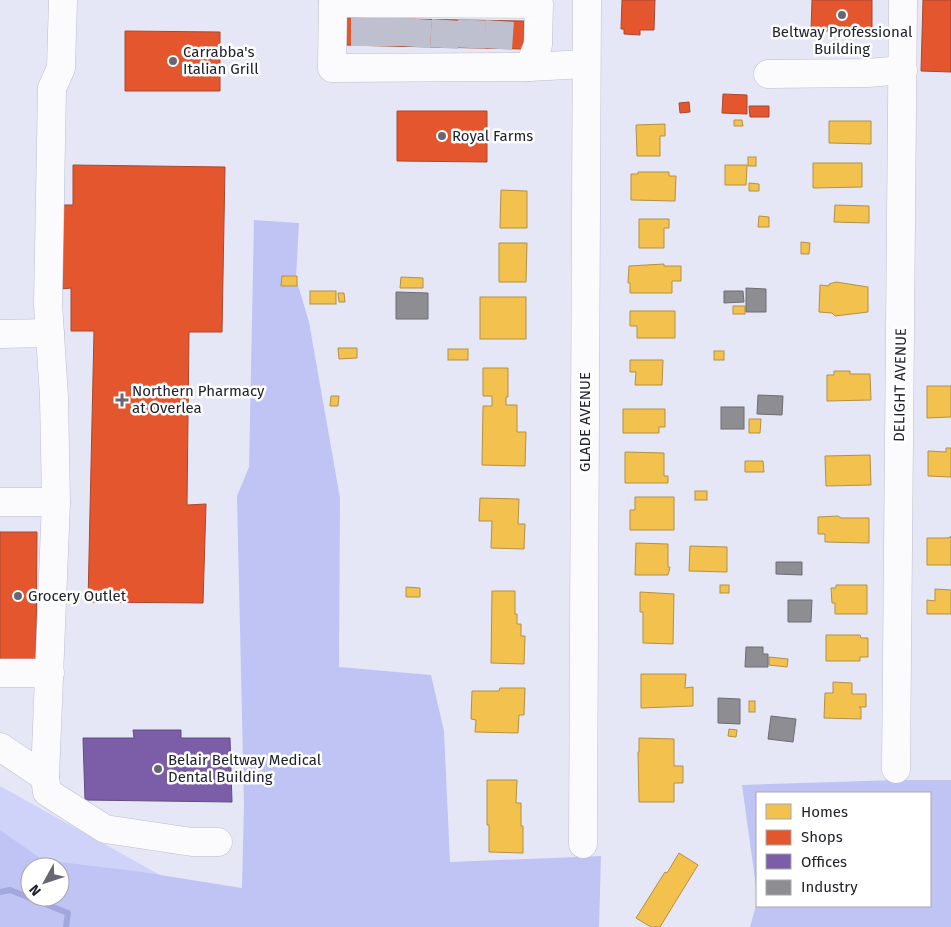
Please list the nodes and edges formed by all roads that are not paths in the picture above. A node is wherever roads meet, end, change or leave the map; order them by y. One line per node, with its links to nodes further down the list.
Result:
1 (44, 0): 12 (street)
2 (63, 0): 12 (street)
3 (587, 0): 8 (street, GLADE AVENUE)
4 (903, 0): 10 (street, DELIGHT AVENUE)
5 (333, 1): 7 (street); 9 (street)
6 (539, 2): 7 (street); 9 (street)
7 (500, 8)
8 (586, 64): 9 (street); 23 (street, GLADE AVENUE)
9 (529, 67)
10 (903, 70): 11 (street); 20 (street, DELIGHT AVENUE)
11 (768, 74)
12 (52, 88): 13 (street)
13 (50, 333): 14 (street); 16 (street)
14 (0, 334)
15 (0, 502): 16 (street)
16 (56, 502): 18 (street)
17 (0, 673): 18 (street)
18 (50, 673): 21 (street)
19 (0, 747): 21 (street)
20 (896, 769)
21 (46, 777): 22 (street)
22 (218, 842)
23 (583, 844)

